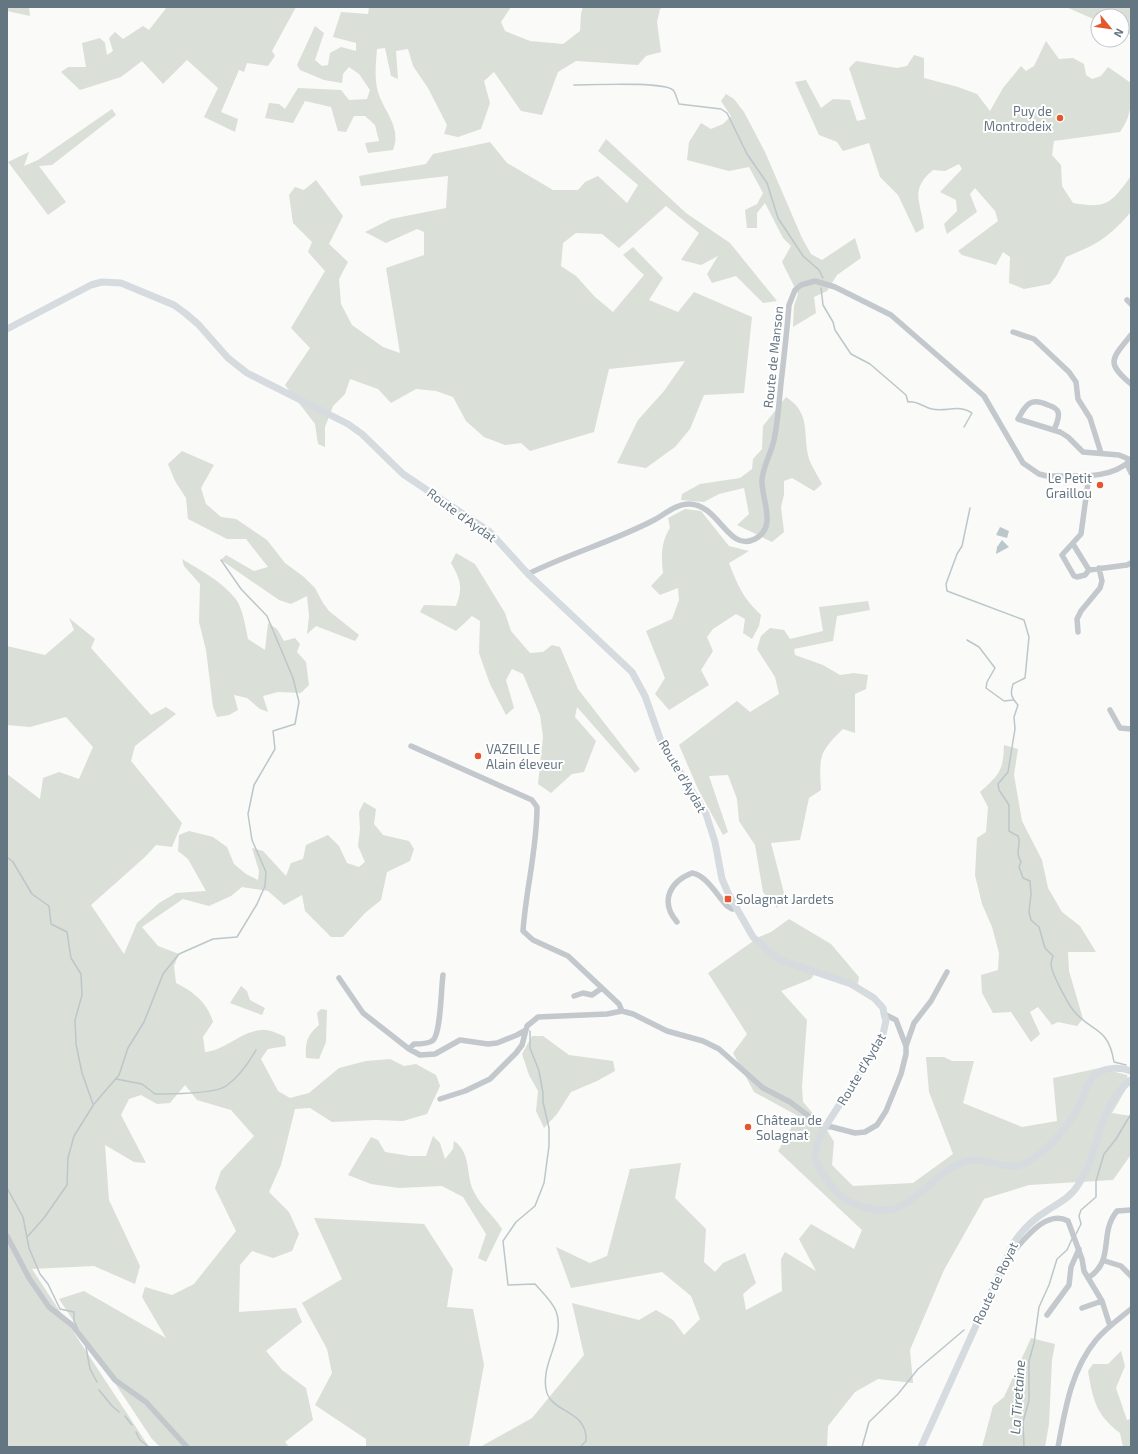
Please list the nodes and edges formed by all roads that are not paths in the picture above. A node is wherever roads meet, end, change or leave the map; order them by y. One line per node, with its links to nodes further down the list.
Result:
1 (7, 330): 14 (main road, Route d'Aydat)
2 (1013, 332): 6 (street)
3 (1131, 335): 4 (street)
4 (1131, 384)
5 (1054, 430): 5 (street); 6 (street)
6 (1101, 453): 7 (street)
7 (1129, 461): 8 (street); 9 (street)
8 (1131, 473)
9 (1089, 475): 10 (street); 14 (street, Route de Manson)
10 (1073, 544): 13 (street); 13 (street)
11 (1131, 563): 12 (street)
12 (1099, 568): 13 (street); 15 (street)
13 (1089, 570)
14 (528, 574): 19 (main road, Route d'Aydat)
15 (1078, 632)
16 (1110, 710): 17 (street)
17 (1131, 729)
18 (411, 746): 24 (street)
19 (736, 908): 20 (street); 27 (main road, Route d'Aydat)
20 (677, 922)
21 (947, 972): 29 (street)
22 (443, 975): 30 (street)
23 (339, 978): 30 (street)
24 (602, 988): 25 (street); 26 (street)
25 (574, 996)
26 (622, 1011): 28 (street); 34 (street)
27 (884, 1014): 29 (street); 34 (main road, Route d'Aydat)
28 (526, 1030): 30 (street); 33 (street)
29 (906, 1046): 34 (street)
30 (409, 1049)
31 (1131, 1071): 34 (main road, Route d'Aydat)
32 (1131, 1080): 38 (main road, Route de Royat)
33 (440, 1099)
34 (825, 1127)
35 (1131, 1210): 39 (street)
36 (7, 1236): 47 (street)
37 (1079, 1250): 38 (street); 41 (street); 45 (street)
38 (1009, 1252): 48 (main road, Route de Royat)
39 (1105, 1261): 40 (street); 41 (street)
40 (1131, 1276)
41 (1088, 1278): 42 (street)
42 (1102, 1300): 43 (street); 46 (street)
43 (1082, 1308)
44 (1131, 1309): 46 (street)
45 (1047, 1315)
46 (1110, 1326): 49 (street)
47 (187, 1447)
48 (921, 1447)
49 (1058, 1447)

